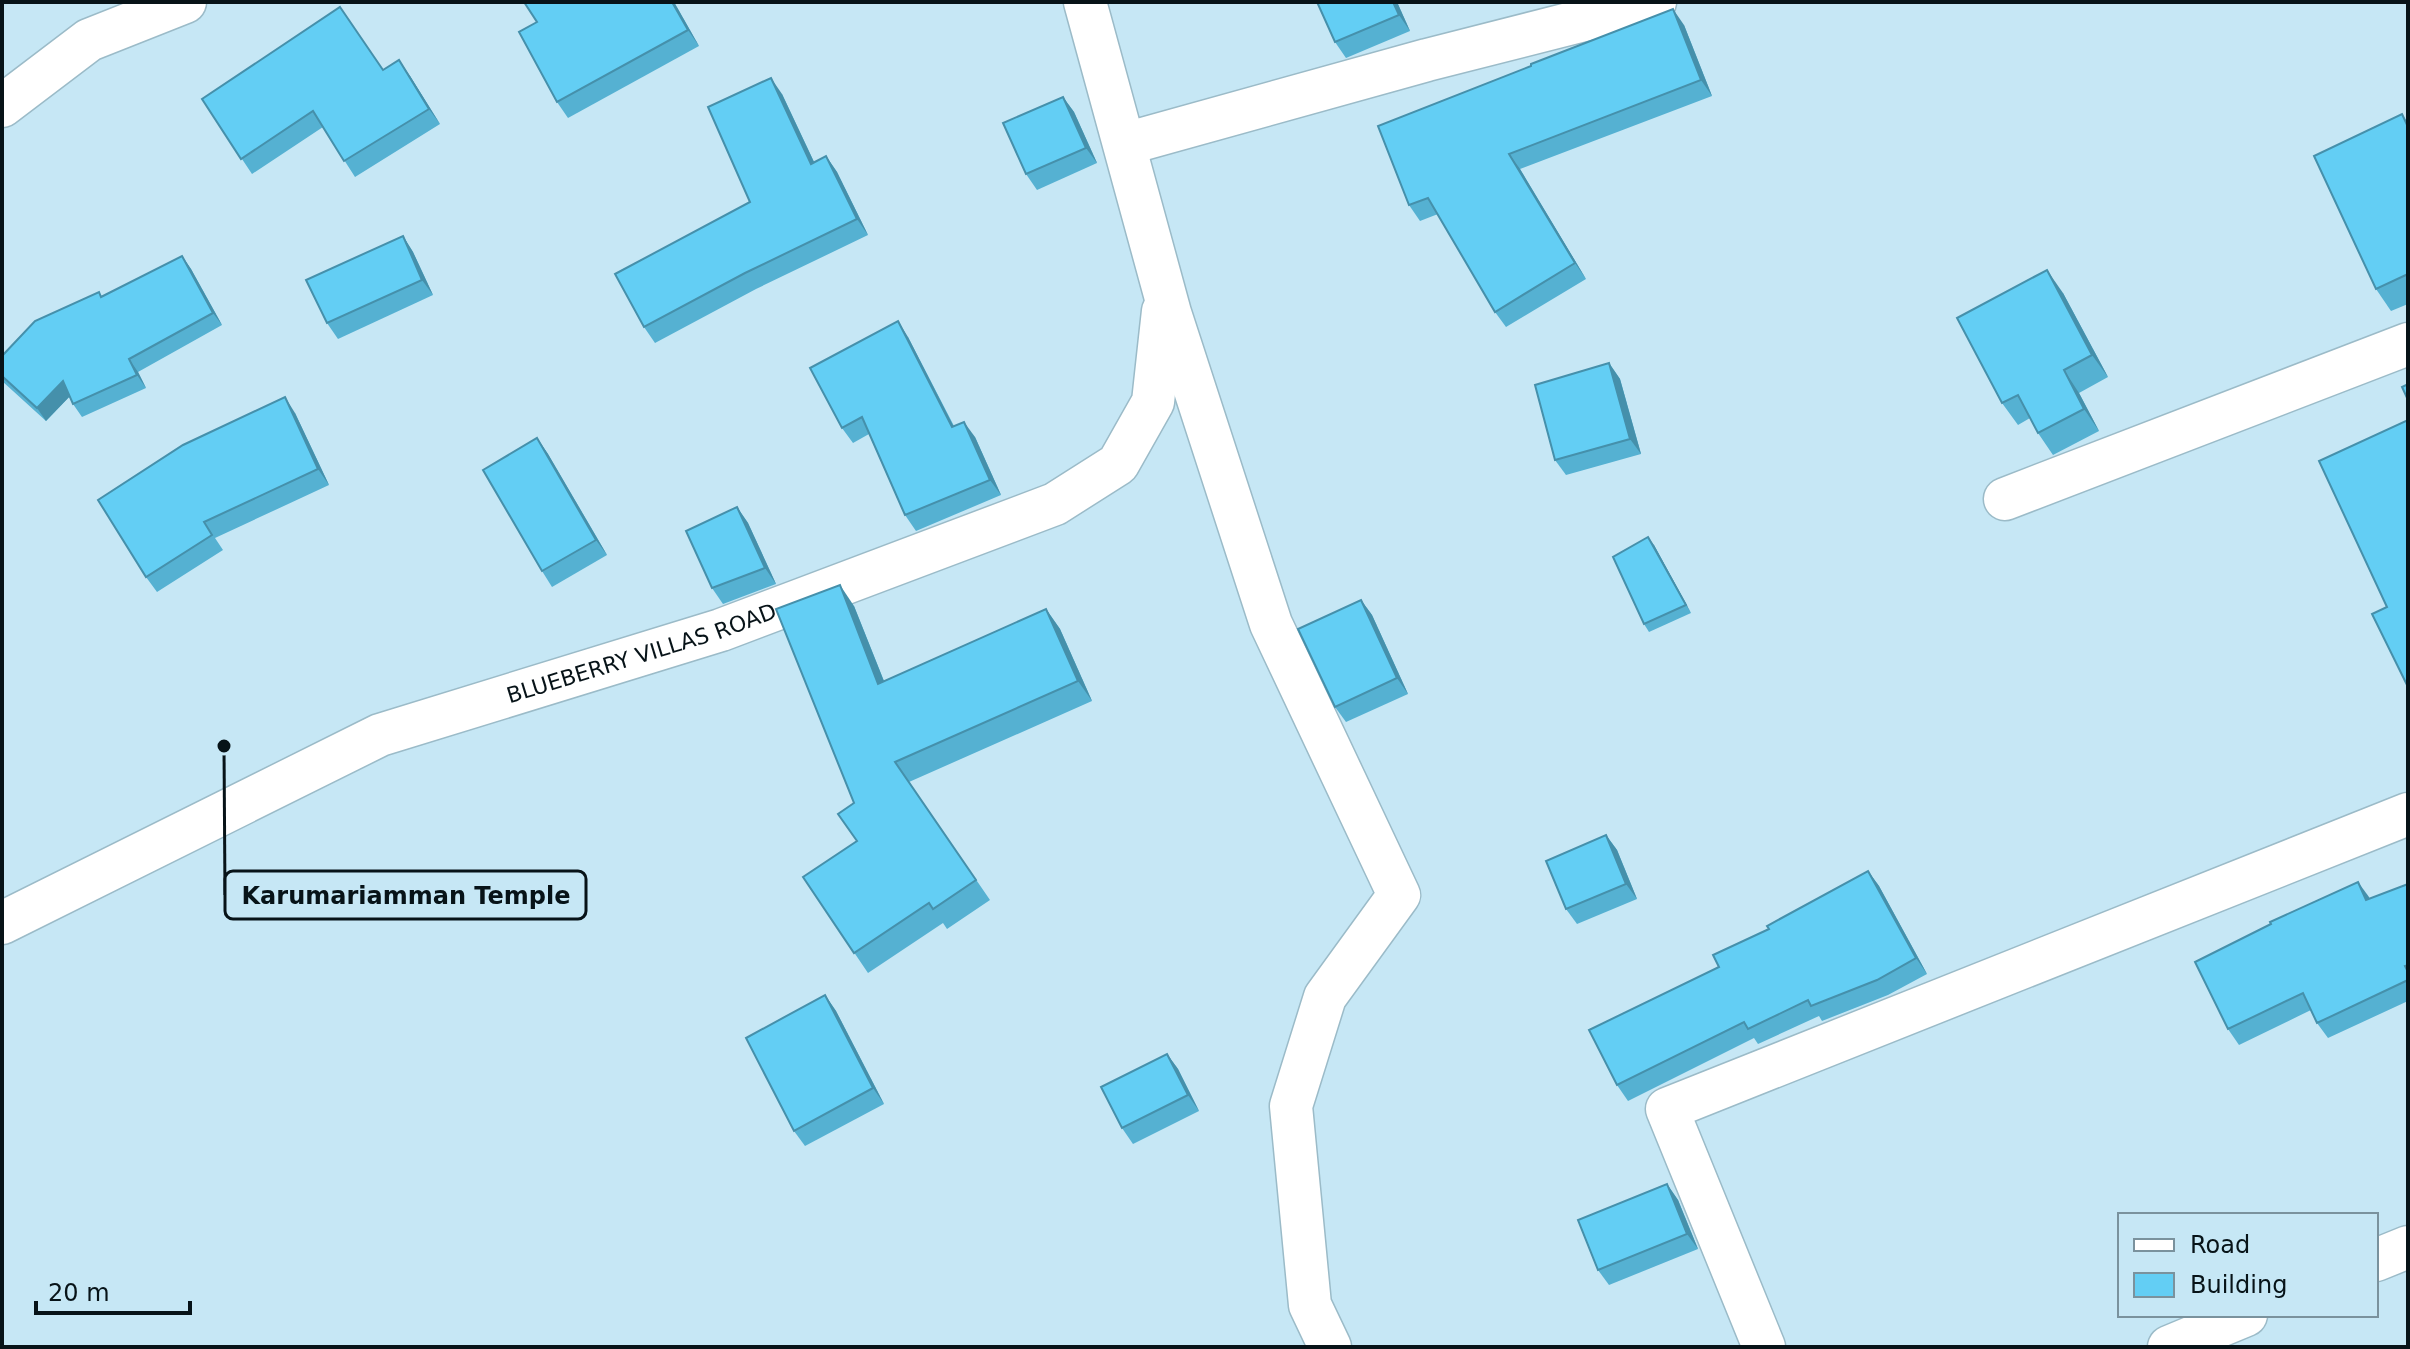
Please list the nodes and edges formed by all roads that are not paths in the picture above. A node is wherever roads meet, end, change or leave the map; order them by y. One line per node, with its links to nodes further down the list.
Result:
1 (185, 2): 4 (street)
2 (1085, 2): 5 (street)
3 (1655, 2): 5 (street)
4 (2, 106)
5 (1125, 144): 6 (street)
6 (1165, 294): 10 (street, BLUEBERRY VILLAS ROAD); 14 (street)
7 (2408, 344): 8 (street)
8 (2005, 499)
9 (2408, 814): 15 (street)
10 (2, 923)
11 (2408, 1247): 12 (street)
12 (2378, 1259)
13 (2241, 1317): 16 (street)
14 (1330, 1347)
15 (1764, 1347)
16 (2169, 1347)

